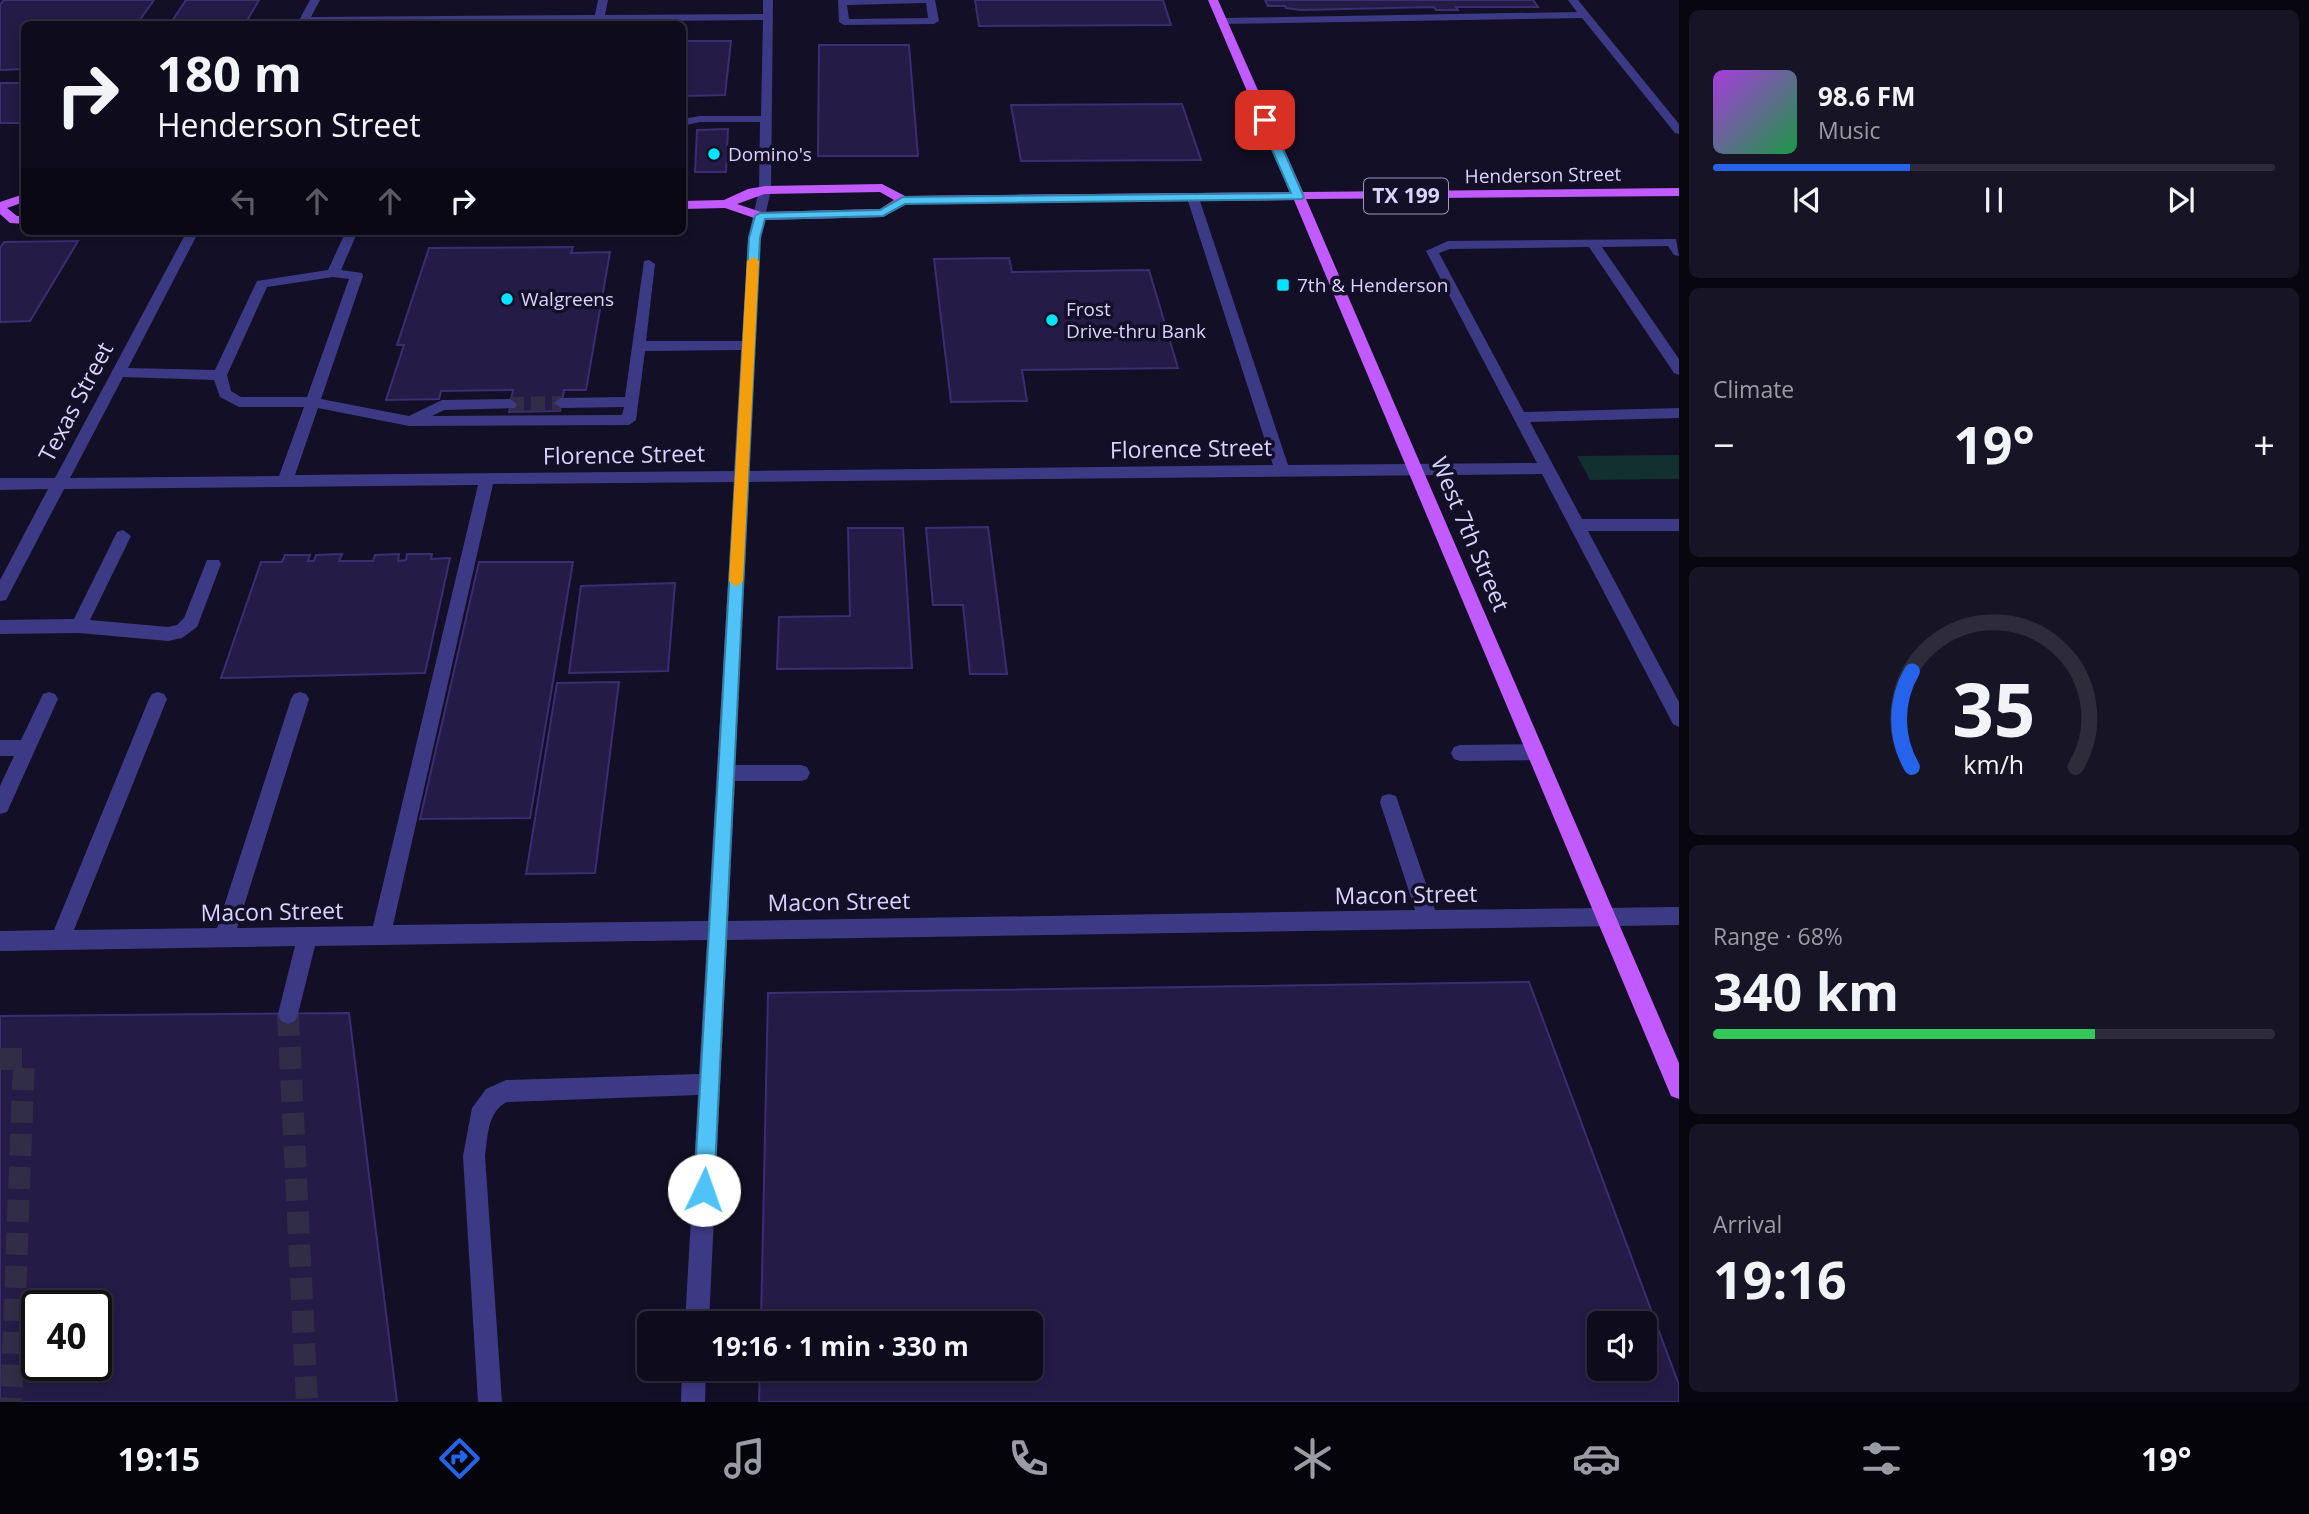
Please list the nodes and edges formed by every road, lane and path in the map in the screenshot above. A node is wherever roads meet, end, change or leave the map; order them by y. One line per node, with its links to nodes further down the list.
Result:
1 (315, 0): 10 (street)
2 (603, 0): 9 (street)
3 (768, 0): 8 (street)
4 (930, 0): 4 (street)
5 (1213, 0): 13 (main road, West 7th Street)
6 (1573, 0): 7 (street)
7 (1585, 15): 13 (street); 16 (street)
8 (767, 17): 12 (street); 14 (street)
9 (599, 18): 11 (street); 12 (street)
10 (304, 21)
11 (478, 21)
12 (635, 21)
13 (1221, 21): 19 (main road, West 7th Street)
14 (766, 119): 15 (street); 17 (street)
15 (686, 122)
16 (1679, 131)
17 (765, 190): 22 (main road, Henderson Street / TX 199); 23 (main road, Henderson Street / TX 199); 26 (street)
18 (1679, 192): 19 (main road, Henderson Street / TX 199)
19 (1298, 197): 20 (main road, Henderson Street / TX 199); 47 (main road, West 7th Street)
20 (1193, 198): 22 (main road, Henderson Street / TX 199); 48 (street)
21 (21, 199): 25 (main road)
22 (903, 200): 26 (main road, Henderson Street / TX 199)
23 (726, 204): 24 (main road, Henderson Street / TX 199); 26 (main road, Henderson Street / TX 199)
24 (686, 205)
25 (0, 207): 27 (main road)
26 (760, 216): 34 (street)
27 (21, 220)
28 (191, 235): 37 (street, Texas Street)
29 (350, 235): 33 (street)
30 (1593, 243): 31 (street); 36 (street); 44 (street)
31 (1675, 247)
32 (649, 264): 35 (street)
33 (333, 273): 38 (street); 39 (street)
34 (749, 345): 35 (street); 49 (street)
35 (639, 346): 40 (street)
36 (1679, 370)
37 (118, 372): 38 (street); 53 (street, Texas Street)
38 (220, 375): 39 (street)
39 (312, 402): 45 (street); 51 (street)
40 (631, 402): 41 (street); 45 (street)
41 (561, 403)
42 (510, 404): 45 (street)
43 (1679, 413): 44 (street)
44 (1522, 416): 46 (street)
45 (408, 421)
46 (1548, 468): 47 (street, Florence Street); 54 (street)
47 (1416, 469): 48 (street, Florence Street); 67 (main road, West 7th Street)
48 (1282, 470): 49 (street, Florence Street)
49 (742, 476): 50 (street, Florence Street); 69 (street)
50 (487, 479): 51 (street, Florence Street); 77 (street)
51 (285, 481): 53 (street, Florence Street)
52 (0, 484): 53 (street, Florence Street)
53 (59, 484): 58 (street, Texas Street)
54 (1577, 525): 55 (street); 64 (street)
55 (1679, 525)
56 (122, 536): 59 (street)
57 (213, 564): 59 (street)
58 (0, 595)
59 (79, 626): 60 (street)
60 (0, 627)
61 (49, 699): 66 (street)
62 (158, 699): 80 (street)
63 (300, 699): 79 (street)
64 (1679, 719)
65 (0, 748): 66 (street)
66 (26, 748): 72 (street)
67 (1536, 751): 68 (street); 73 (main road, West 7th Street)
68 (1460, 753)
69 (726, 773): 70 (street); 76 (street)
70 (801, 773)
71 (1389, 802): 75 (street)
72 (0, 806)
73 (1607, 916): 74 (street, Macon Street); 75 (street, Macon Street); 84 (main road, West 7th Street)
74 (1679, 916)
75 (1428, 919): 76 (street, Macon Street)
76 (718, 929): 77 (street, Macon Street); 83 (street)
77 (382, 934): 78 (street, Macon Street)
78 (308, 936): 79 (street, Macon Street); 82 (street)
79 (224, 938): 80 (street, Macon Street)
80 (60, 940): 81 (street, Macon Street)
81 (0, 942)
82 (288, 1014)
83 (710, 1084): 85 (street); 87 (street)
84 (1679, 1088)
85 (698, 1311)
86 (694, 1381): 88 (street)
87 (490, 1402)
88 (693, 1402)

